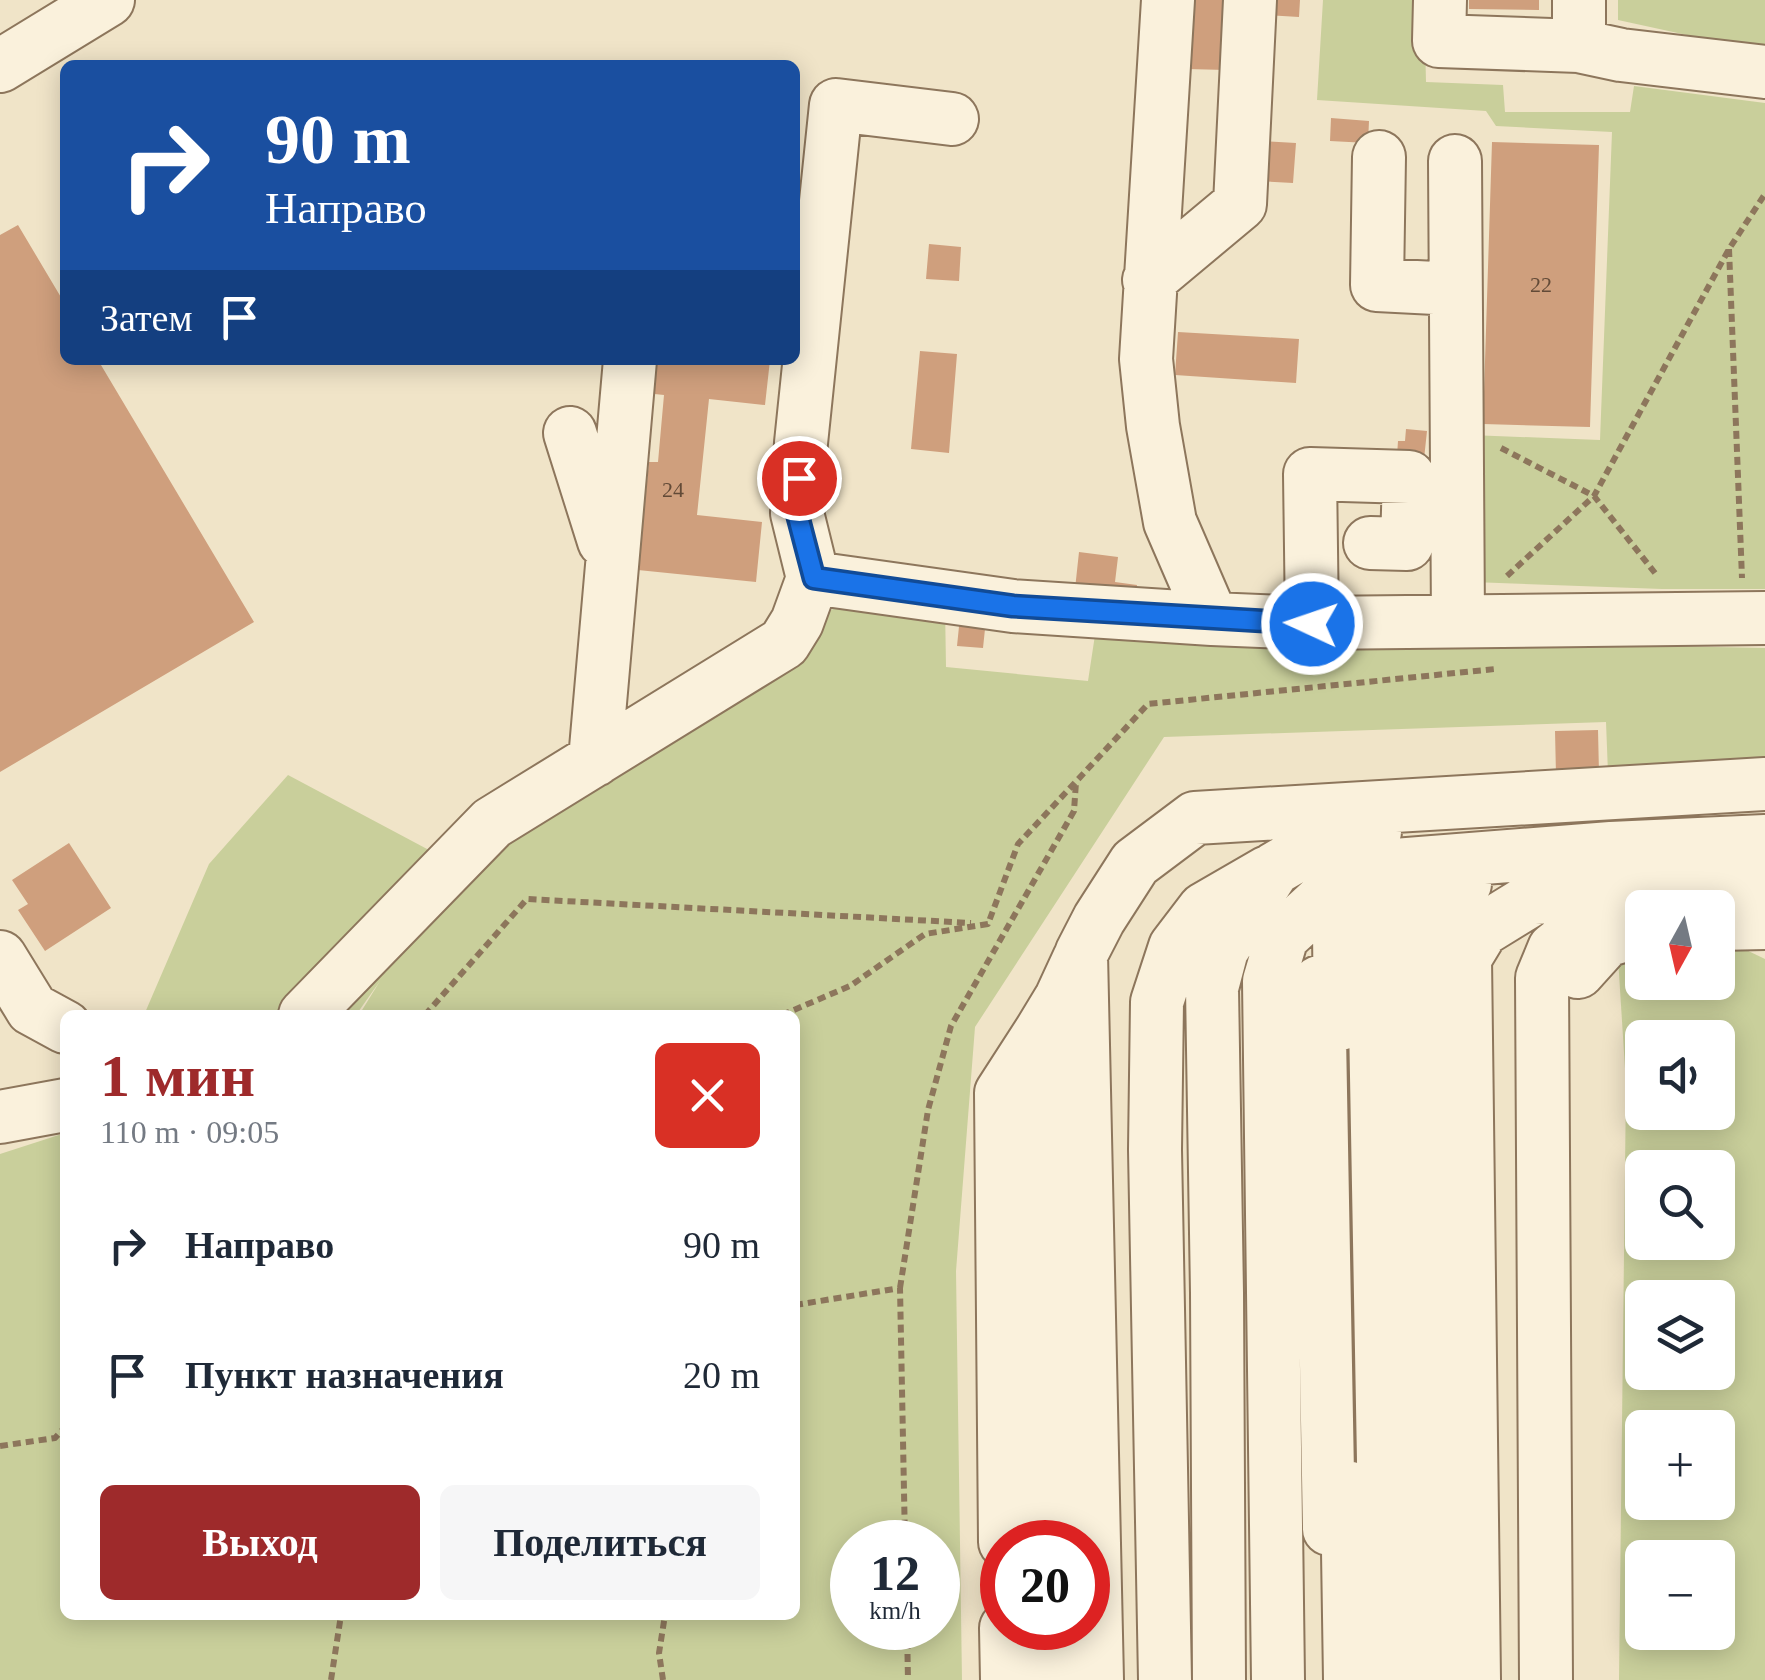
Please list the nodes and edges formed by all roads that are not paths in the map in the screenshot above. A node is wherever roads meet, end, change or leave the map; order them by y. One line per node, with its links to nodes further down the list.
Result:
1 (108, 0): 6 (lane)
2 (1168, 0): 12 (lane)
3 (1250, 0): 12 (lane)
4 (1440, 0): 5 (lane)
5 (1579, 23): 7 (lane)
6 (0, 66)
7 (1765, 72)
8 (952, 118): 11 (lane)
9 (1379, 157): 13 (lane)
10 (1455, 161): 13 (lane)
11 (810, 216): 18 (lane)
12 (1149, 280): 19 (lane)
13 (1456, 288): 21 (lane)
14 (630, 365): 17 (lane)
15 (570, 433): 17 (lane)
16 (1370, 543): 22 (lane)
17 (612, 566): 23 (lane)
18 (814, 578): 19 (lane); 23 (lane)
19 (1212, 619): 22 (lane)
20 (1755, 619): 21 (lane)
21 (1458, 621): 22 (lane)
22 (1312, 624)
23 (595, 760): 40 (lane)
24 (1765, 784): 39 (lane)
25 (1765, 814): 28 (lane)
26 (1765, 841): 30 (lane)
27 (1765, 862): 30 (lane)
28 (1274, 869): 34 (lane); 62 (lane)
29 (1765, 884): 33 (lane)
30 (1412, 894): 33 (lane); 37 (lane); 63 (lane); 69 (lane); 70 (lane); 71 (lane); 72 (lane); 73 (lane)
31 (1765, 906): 32 (lane)
32 (1735, 907)
33 (1596, 915): 74 (lane); 75 (lane); 76 (lane); 77 (lane); 78 (lane)
34 (1205, 920): 58 (lane); 59 (lane); 60 (lane); 61 (lane)
35 (1765, 923): 36 (lane)
36 (1735, 924)
37 (1316, 937): 64 (lane); 65 (lane); 66 (lane); 67 (lane); 68 (lane)
38 (0, 958): 41 (lane)
39 (1061, 992): 44 (lane); 45 (lane); 46 (lane); 47 (lane); 56 (lane); 57 (lane)
40 (310, 1010)
41 (60, 1024)
42 (60, 1107): 43 (lane)
43 (0, 1117)
44 (1006, 1520)
45 (1033, 1520)
46 (1051, 1520)
47 (1072, 1520)
48 (1006, 1650): 52 (lane)
49 (1033, 1650): 53 (lane)
50 (1053, 1650): 54 (lane)
51 (1074, 1650): 55 (lane)
52 (1007, 1680)
53 (1034, 1680)
54 (1054, 1680)
55 (1075, 1680)
56 (1097, 1680)
57 (1116, 1680)
58 (1147, 1680)
59 (1165, 1680)
60 (1184, 1680)
61 (1201, 1680)
62 (1219, 1680)
63 (1246, 1680)
64 (1260, 1680)
65 (1278, 1680)
66 (1311, 1680)
67 (1332, 1680)
68 (1350, 1680)
69 (1372, 1680)
70 (1387, 1680)
71 (1414, 1680)
72 (1434, 1680)
73 (1450, 1680)
74 (1474, 1680)
75 (1501, 1680)
76 (1524, 1680)
77 (1546, 1680)
78 (1571, 1680)

